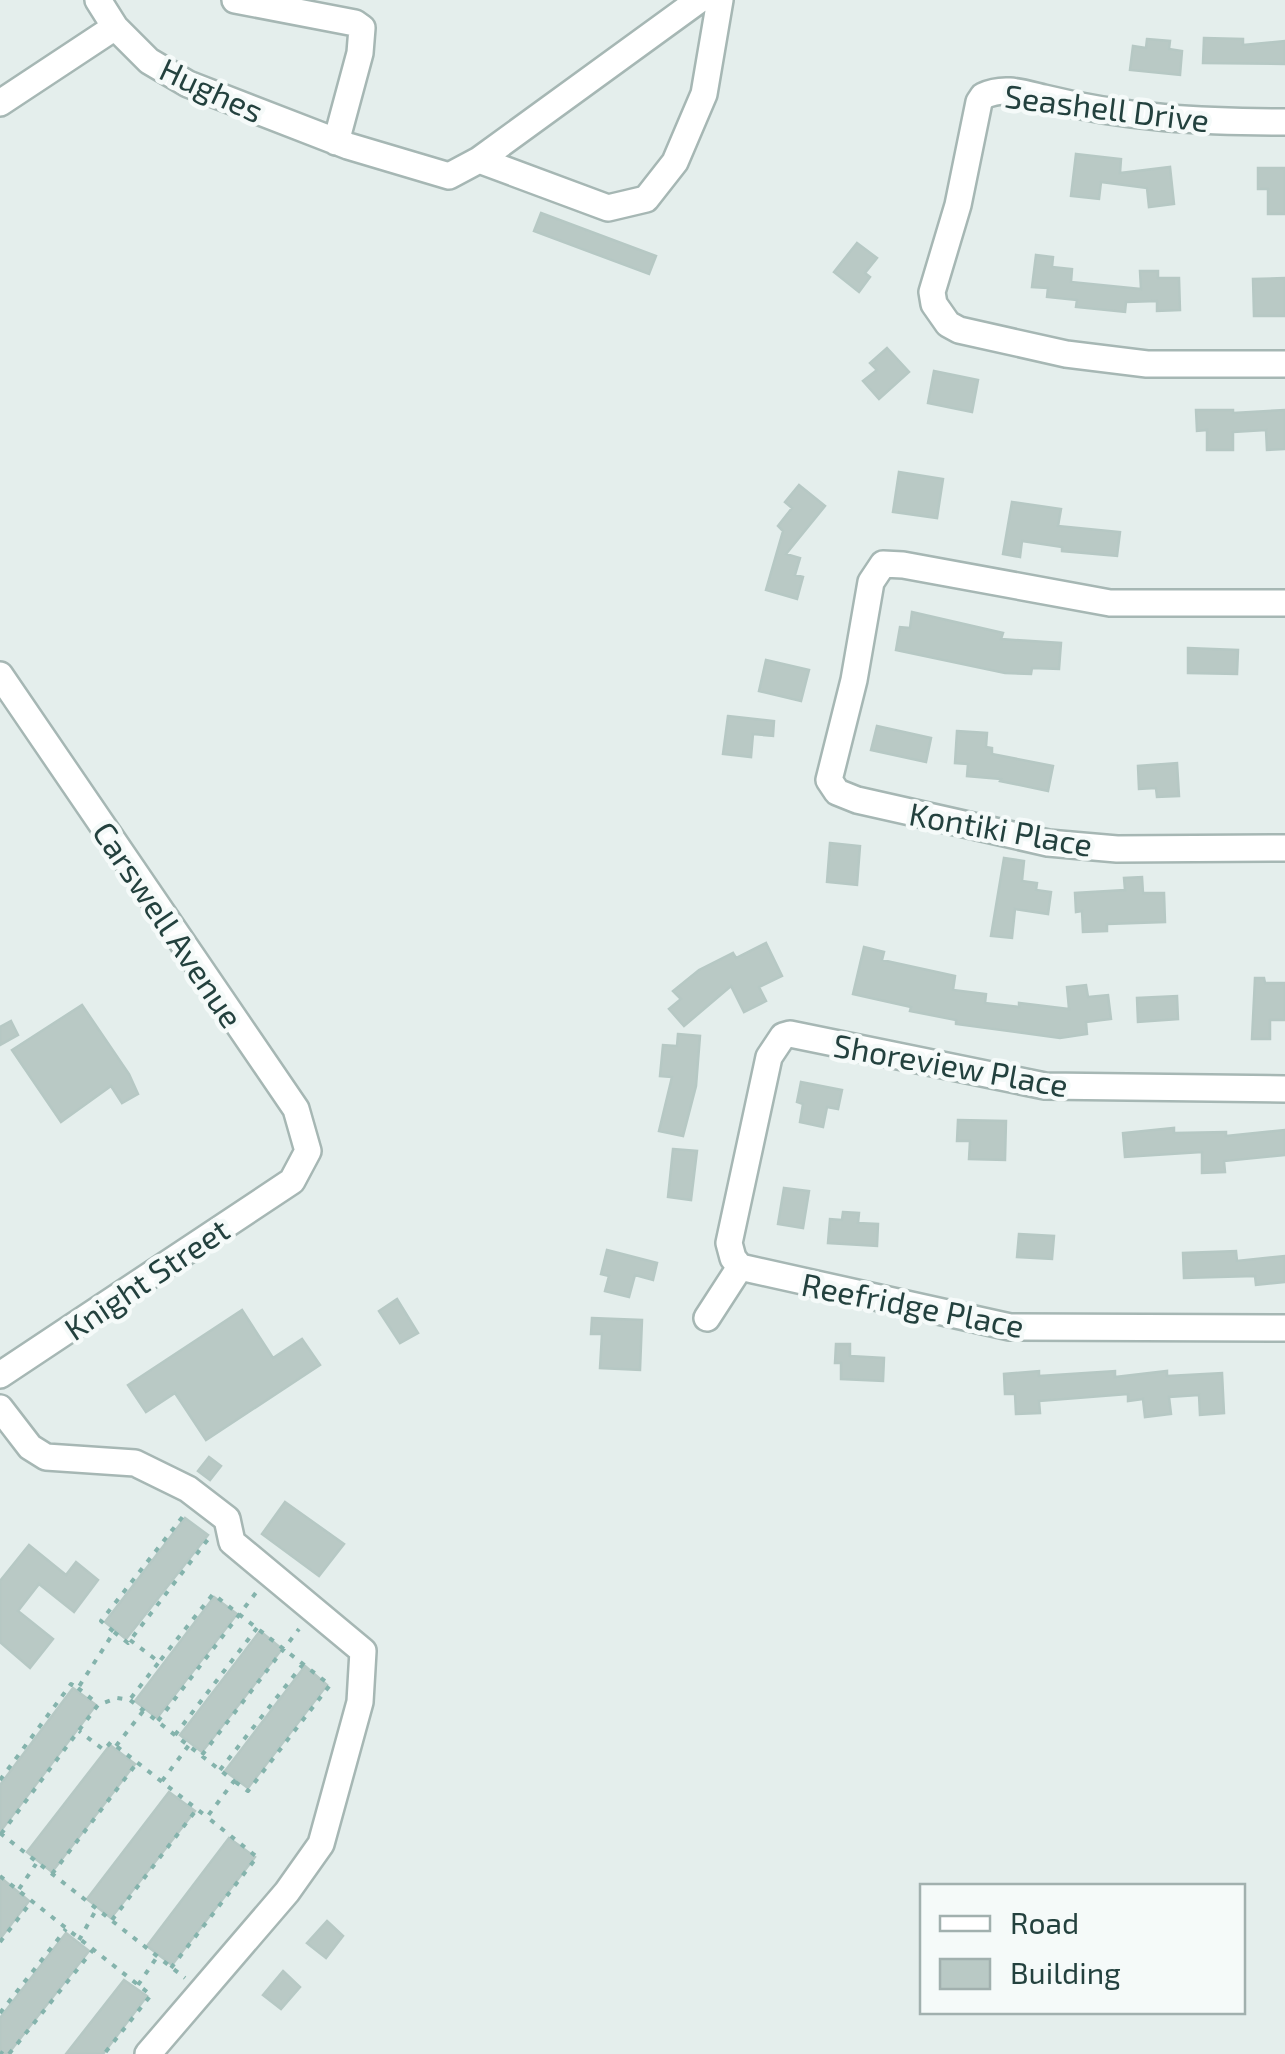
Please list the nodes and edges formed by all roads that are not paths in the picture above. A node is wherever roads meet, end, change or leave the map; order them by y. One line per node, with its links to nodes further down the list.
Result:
1 (98, 0): 5 (street, Hughes)
2 (236, 0): 8 (street)
3 (699, 0): 9 (street)
4 (720, 0): 9 (street)
5 (114, 27): 6 (street); 8 (street, Hughes)
6 (0, 103)
7 (1285, 122): 10 (street, Seashell Drive)
8 (342, 144): 9 (street, Hughes)
9 (479, 160)
10 (1285, 364)
11 (1285, 604): 13 (street, Kontiki Place)
12 (0, 675): 15 (street, Carswell Avenue)
13 (1285, 848)
14 (1285, 1089): 16 (street, Shoreview Place)
15 (292, 1181): 19 (street, Knight Street)
16 (740, 1267): 17 (street); 18 (street, Reefridge Place)
17 (708, 1318)
18 (1285, 1328)
19 (0, 1375)
20 (0, 1408): 21 (street)
21 (148, 2054)

